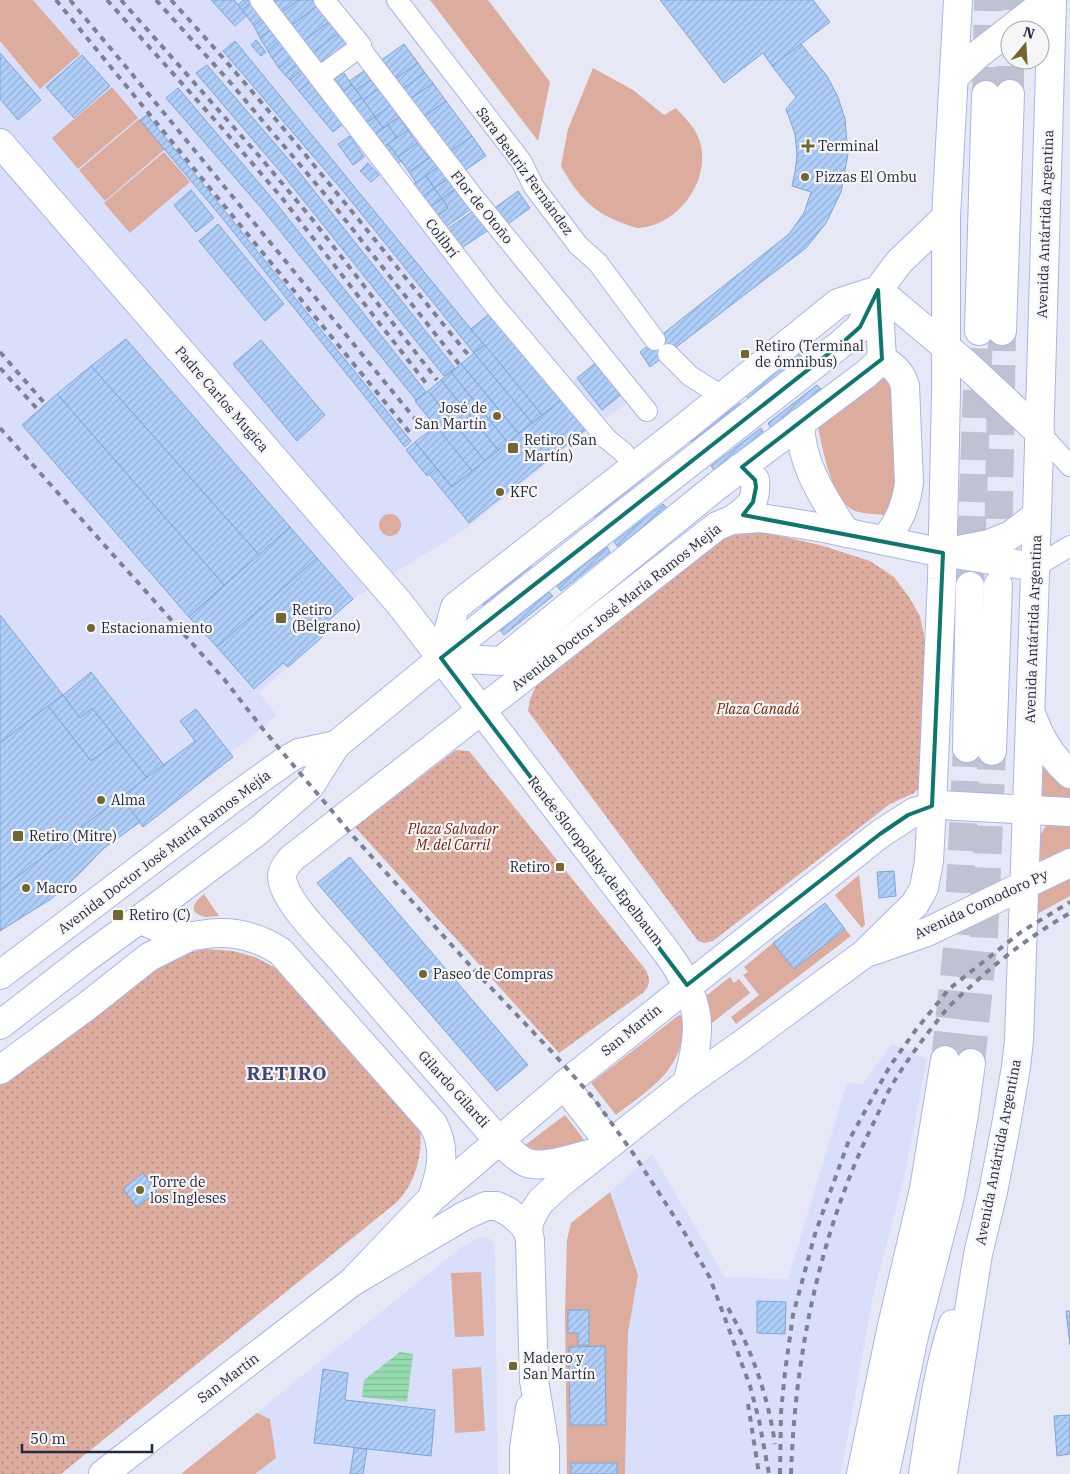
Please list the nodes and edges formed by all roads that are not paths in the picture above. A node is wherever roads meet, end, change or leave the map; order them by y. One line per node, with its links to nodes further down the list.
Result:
1 (260, 0): 9 (street, Colibrí)
2 (324, 0): 7 (street, Flor de Otoño)
3 (397, 0): 18 (street, Sara Beatriz Fernández)
4 (958, 0): 8 (main road)
5 (1048, 0): 8 (main road)
6 (1052, 0): 10 (main road, Avenida Antártida Argentina)
7 (360, 47): 9 (street); 19 (street, Flor de Otoño)
8 (955, 76): 13 (main road)
9 (319, 77): 22 (street, Colibrí)
10 (1060, 78): 21 (main road, Avenida Antártida Argentina)
11 (998, 95): 15 (main road)
12 (0, 143): 34 (main road, Padre Carlos Mugica)
13 (946, 217): 14 (main road, Avenida Doctor José María Ramos Mejía); 16 (main road)
14 (878, 290): 16 (main road); 17 (main road); 18 (main road); 34 (main road, Avenida Doctor José María Ramos Mejía)
15 (991, 331)
16 (946, 346): 21 (main road); 30 (main road)
17 (882, 359): 20 (main road, Avenida Doctor José María Ramos Mejía); 28 (main road)
18 (722, 396): 22 (main road)
19 (647, 411)
20 (800, 423): 24 (main road, Avenida Doctor José María Ramos Mejía); 27 (main road)
21 (1040, 433): 23 (street); 25 (main road, Avenida Antártida Argentina)
22 (634, 466): 34 (main road)
23 (1070, 466)
24 (740, 468): 26 (main road); 34 (main road, Avenida Doctor José María Ramos Mejía)
25 (1037, 515): 30 (main road, Avenida Doctor José María Ramos Mejía); 31 (main road, Avenida Antártida Argentina)
26 (732, 520): 27 (main road, Avenida Doctor José María Ramos Mejía); 35 (main road, Avenida Doctor José María Ramos Mejía)
27 (846, 533): 28 (main road, Avenida Doctor José María Ramos Mejía)
28 (884, 541): 30 (main road, Avenida Doctor José María Ramos Mejía)
29 (1070, 546): 31 (street)
30 (942, 553): 31 (main road); 39 (main road)
31 (1036, 567): 36 (main road, Avenida Antártida Argentina)
32 (998, 585): 33 (main road)
33 (970, 586)
34 (441, 658): 35 (main road, Renée Slotopolsky de Epelbaum); 37 (main road, Avenida Doctor José María Ramos Mejía)
35 (481, 711): 43 (main road, Avenida Doctor José María Ramos Mejía); 50 (main road, Renée Slotopolsky de Epelbaum)
36 (1030, 713): 38 (main road); 40 (main road, Avenida Antártida Argentina)
37 (336, 745): 45 (main road, Avenida Doctor José María Ramos Mejía); 49 (main road, Avenida Doctor José María Ramos Mejía)
38 (1070, 774)
39 (932, 806): 40 (main road); 47 (main road); 50 (main road, San Martín)
40 (1026, 809): 41 (main road); 44 (main road, Avenida Antártida Argentina)
41 (1070, 812)
42 (1070, 863): 44 (main road, Avenida Comodoro Py)
43 (282, 878): 58 (main road, Gilardo Gilardi)
44 (1024, 885): 47 (main road, Avenida Comodoro Py); 62 (main road, Avenida Antártida Argentina)
45 (139, 919): 46 (main road); 48 (main road); 51 (main road, Avenida Doctor José María Ramos Mejía)
46 (191, 936): 48 (main road); 57 (main road, Gilardo Gilardi)
47 (864, 954): 55 (main road)
48 (137, 968): 54 (main road)
49 (0, 975)
50 (687, 985): 55 (main road, Renée Slotopolsky de Epelbaum); 56 (main road, San Martín)
51 (0, 1024)
52 (945, 1060): 68 (main road)
53 (972, 1063): 69 (main road)
54 (0, 1070)
55 (687, 1083): 59 (main road)
56 (564, 1085): 58 (main road, San Martín); 59 (main road)
57 (415, 1101): 58 (main road, Gilardo Gilardi); 60 (main road)
58 (498, 1140): 59 (main road); 60 (main road, San Martín)
59 (605, 1147): 61 (main road)
60 (432, 1198): 63 (main road, San Martín)
61 (528, 1231): 63 (main road, San Martín); 64 (main road)
62 (978, 1254): 70 (main road, Avenida Antártida Argentina); 71 (main road, Avenida Antártida Argentina)
63 (352, 1282): 65 (main road, San Martín)
64 (534, 1380): 66 (main road); 67 (main road)
65 (103, 1474)
66 (524, 1474)
67 (545, 1474)
68 (861, 1474)
69 (884, 1474)
70 (923, 1474)
71 (943, 1474)

